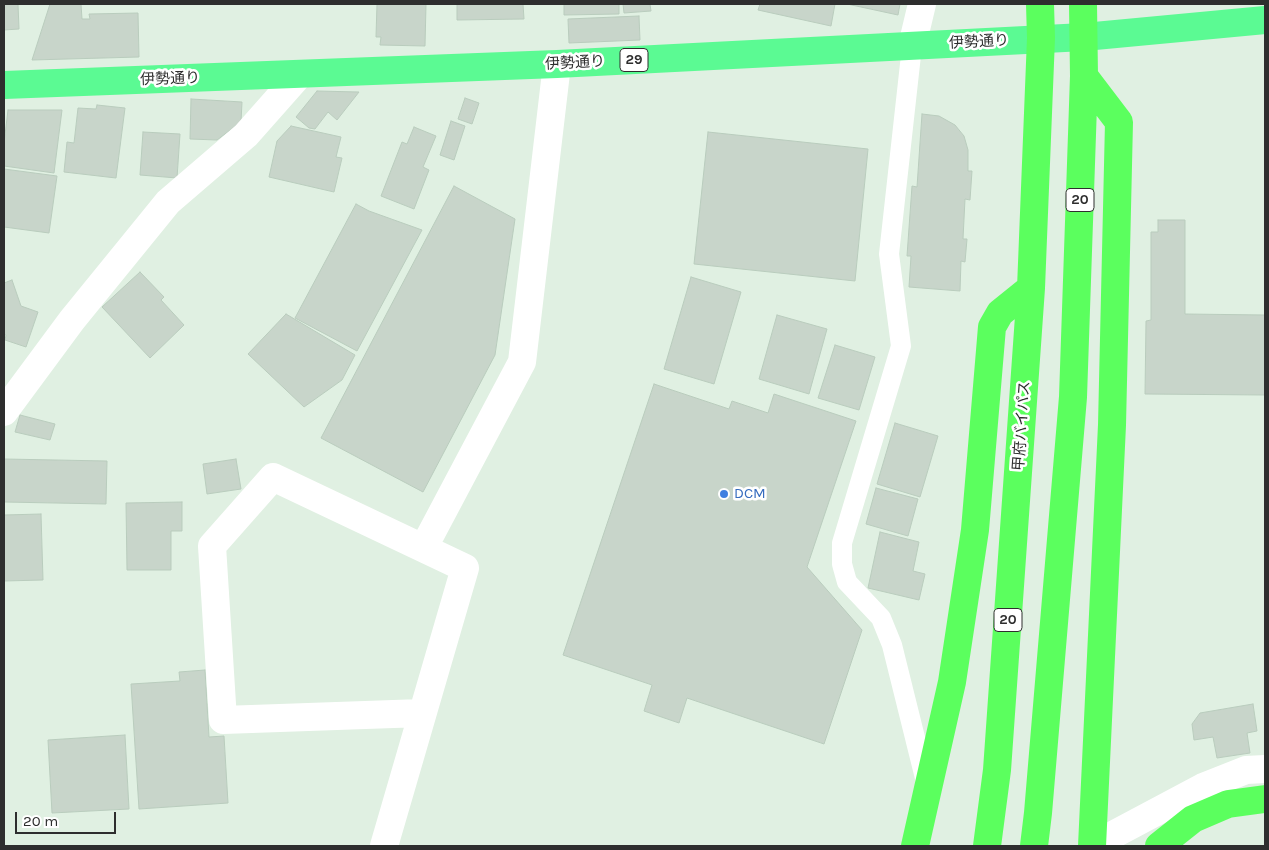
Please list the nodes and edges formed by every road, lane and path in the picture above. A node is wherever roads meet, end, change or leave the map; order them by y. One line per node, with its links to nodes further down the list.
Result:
1 (922, 4): 7 (street)
2 (1040, 4): 6 (highway, 甲府バイパス / 20)
3 (1083, 4): 5 (highway, 20)
4 (1265, 20): 5 (main road, 伊勢通り / 29)
5 (1084, 37): 6 (main road, 伊勢通り / 29); 10 (highway, 20)
6 (1041, 38): 7 (main road, 伊勢通り / 29); 12 (highway, 甲府バイパス / 20)
7 (912, 46): 8 (main road, 伊勢通り / 29); 17 (lane)
8 (557, 64): 9 (main road, 伊勢通り / 29); 14 (street)
9 (300, 74): 11 (main road, 伊勢通り / 29); 13 (street)
10 (1084, 76): 22 (highway, 20); 23 (highway)
11 (4, 84)
12 (1031, 288): 17 (highway); 21 (highway, 甲府バイパス / 20)
13 (4, 412)
14 (424, 547): 15 (street); 15 (street)
15 (422, 713): 19 (street)
16 (1265, 769): 23 (street)
17 (928, 791): 20 (highway)
18 (1265, 799): 24 (highway)
19 (384, 846)
20 (915, 846)
21 (987, 846)
22 (1034, 846)
23 (1092, 846)
24 (1160, 846)

